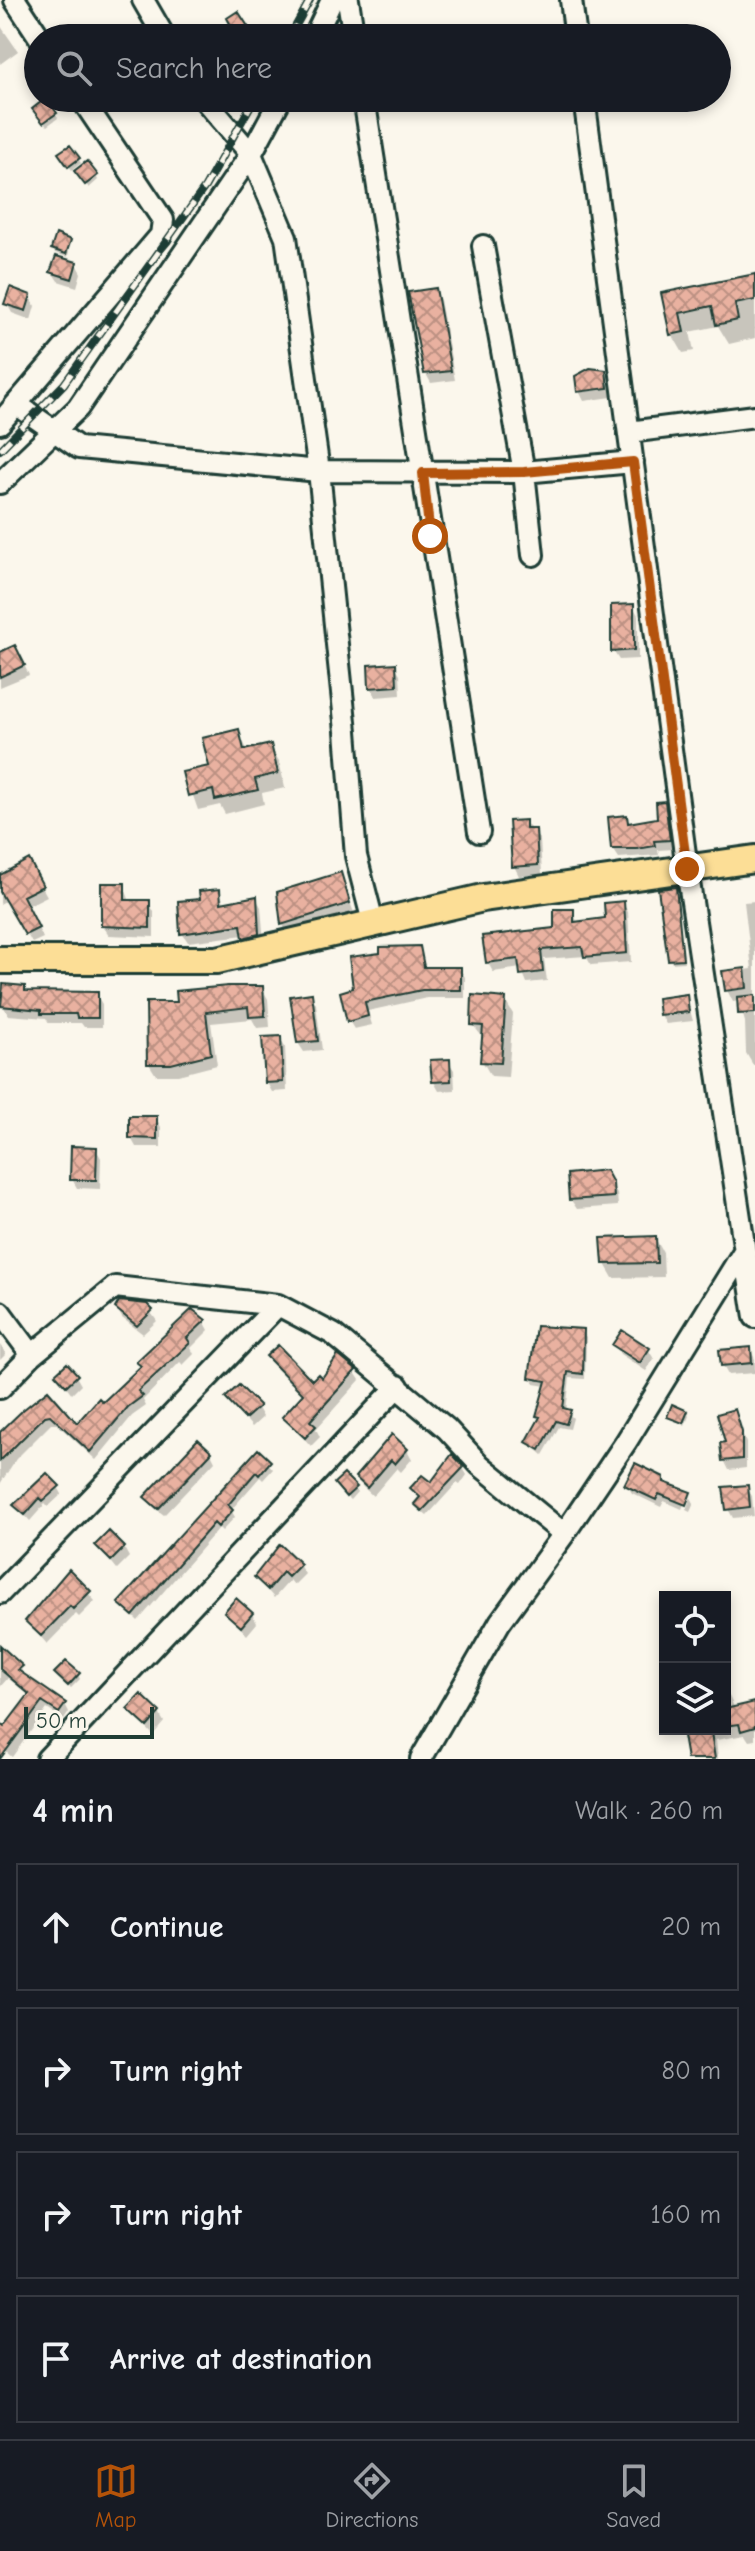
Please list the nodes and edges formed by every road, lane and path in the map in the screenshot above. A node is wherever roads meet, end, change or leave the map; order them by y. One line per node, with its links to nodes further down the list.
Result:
1 (15, 0): 6 (street)
2 (143, 0): 7 (street)
3 (332, 0): 8 (street)
4 (348, 0): 9 (street)
5 (571, 0): 10 (street)
6 (31, 24)
7 (157, 24)
8 (321, 24)
9 (352, 24)
10 (574, 24)
11 (90, 112): 18 (street)
12 (215, 112): 16 (street)
13 (274, 112): 16 (street)
14 (366, 112): 26 (street)
15 (586, 112): 22 (street)
16 (251, 154): 21 (street); 24 (street)
17 (483, 246): 25 (street)
18 (16, 404): 20 (street); 21 (street)
19 (755, 416): 22 (street)
20 (0, 423)
21 (55, 432): 24 (street); 27 (street)
22 (629, 432): 23 (street)
23 (633, 462): 25 (street); 31 (street)
24 (319, 471): 26 (street); 32 (street)
25 (524, 472): 26 (street); 28 (street)
26 (423, 473): 29 (street)
27 (0, 483)
28 (533, 555)
29 (479, 832)
30 (755, 859): 31 (main road)
31 (687, 869): 32 (main road); 34 (street)
32 (373, 922): 33 (main road)
33 (0, 960)
34 (744, 1251): 37 (street); 41 (street)
35 (278, 1305): 38 (street); 39 (street); 42 (street)
36 (0, 1312): 38 (street)
37 (755, 1317)
38 (32, 1355): 40 (street)
39 (398, 1386): 41 (street); 43 (street)
40 (0, 1388)
41 (564, 1534): 44 (street)
42 (0, 1593)
43 (47, 1759)
44 (421, 1759)

